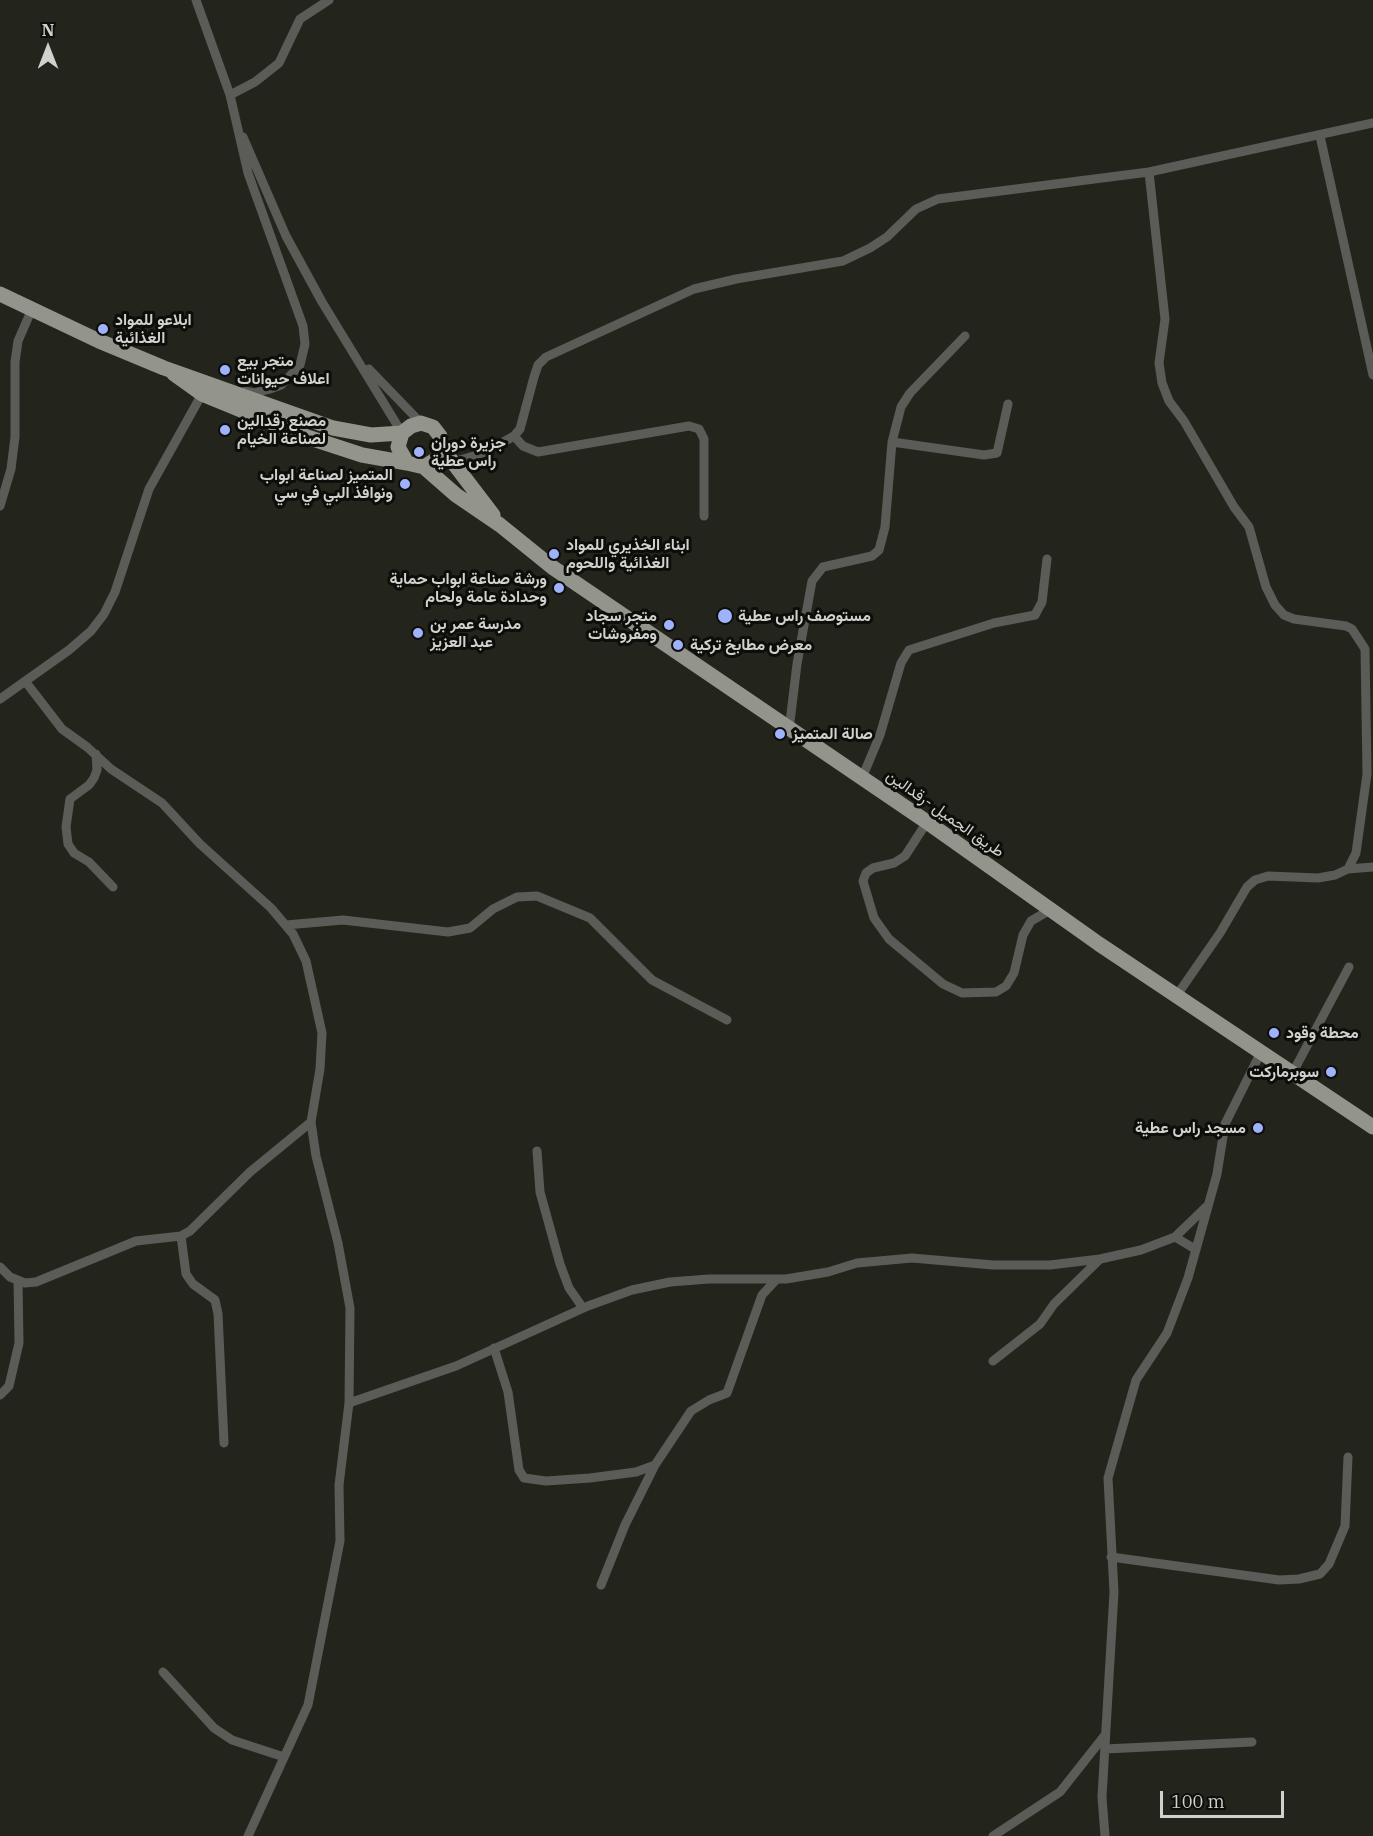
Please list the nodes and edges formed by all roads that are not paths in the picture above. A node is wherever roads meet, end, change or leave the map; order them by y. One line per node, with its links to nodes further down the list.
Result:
1 (196, 0): 3 (street)
2 (329, 0): 3 (street)
3 (230, 99): 10 (street); 12 (street)
4 (1373, 123): 5 (street)
5 (1320, 136): 6 (street); 11 (street)
6 (1149, 172): 16 (street); 26 (street)
7 (0, 294): 8 (main road)
8 (32, 309): 12 (main road); 22 (street)
9 (965, 336): 17 (street)
10 (359, 358): 14 (street); 15 (street)
11 (1373, 375)
12 (201, 384): 15 (main road); 20 (main road); 27 (street)
13 (1008, 404): 17 (street)
14 (422, 423): 15 (main road); 18 (main road)
15 (402, 433): 20 (main road)
16 (513, 436): 19 (street); 23 (street)
17 (892, 442): 29 (street)
18 (442, 448): 19 (main road); 21 (main road)
19 (453, 462): 24 (main road)
20 (407, 463): 21 (main road)
21 (424, 467): 24 (main road)
22 (0, 506)
23 (704, 516)
24 (500, 525): 29 (main road, طريق الجميل -رقدالين)
25 (1047, 559): 31 (street)
26 (1369, 648): 34 (street)
27 (25, 681): 28 (street); 30 (street)
28 (0, 699)
29 (789, 730): 31 (main road, طريق الجميل -رقدالين)
30 (96, 754): 35 (street); 37 (street)
31 (862, 778): 32 (main road, طريق الجميل -رقدالين)
32 (927, 822): 36 (main road, طريق الجميل -رقدالين); 36 (street)
33 (1373, 867): 34 (street)
34 (1348, 869): 39 (street)
35 (113, 887)
36 (1050, 910): 39 (main road, طريق الجميل -رقدالين)
37 (286, 925): 40 (street); 43 (street)
38 (1349, 967): 42 (street)
39 (1177, 995): 41 (main road, طريق الجميل -رقدالين)
40 (727, 1020)
41 (1261, 1052): 42 (main road, طريق الجميل -رقدالين); 46 (street)
42 (1292, 1074): 44 (main road, طريق الجميل -رقدالين)
43 (311, 1122): 47 (street); 58 (street)
44 (1373, 1127)
45 (537, 1151): 54 (street)
46 (1206, 1207): 48 (street); 49 (street)
47 (181, 1236): 53 (street); 59 (street)
48 (1175, 1237): 49 (street); 50 (street)
49 (1195, 1249): 62 (street)
50 (1100, 1259): 52 (street); 56 (street)
51 (0, 1266): 53 (street)
52 (777, 1279): 54 (street); 61 (street)
53 (18, 1280): 57 (street)
54 (583, 1308): 55 (street)
55 (494, 1348): 58 (street); 61 (street)
56 (993, 1360)
57 (0, 1395)
58 (349, 1403): 68 (street)
59 (224, 1443)
60 (1348, 1458): 62 (street)
61 (655, 1466): 63 (street)
62 (1111, 1557): 65 (street)
63 (602, 1585)
64 (163, 1672): 68 (street)
65 (1105, 1735): 67 (street); 70 (street)
66 (1252, 1742): 67 (street)
67 (1105, 1749): 71 (street)
68 (284, 1757): 69 (street)
69 (248, 1836)
70 (993, 1836)
71 (1105, 1836)

